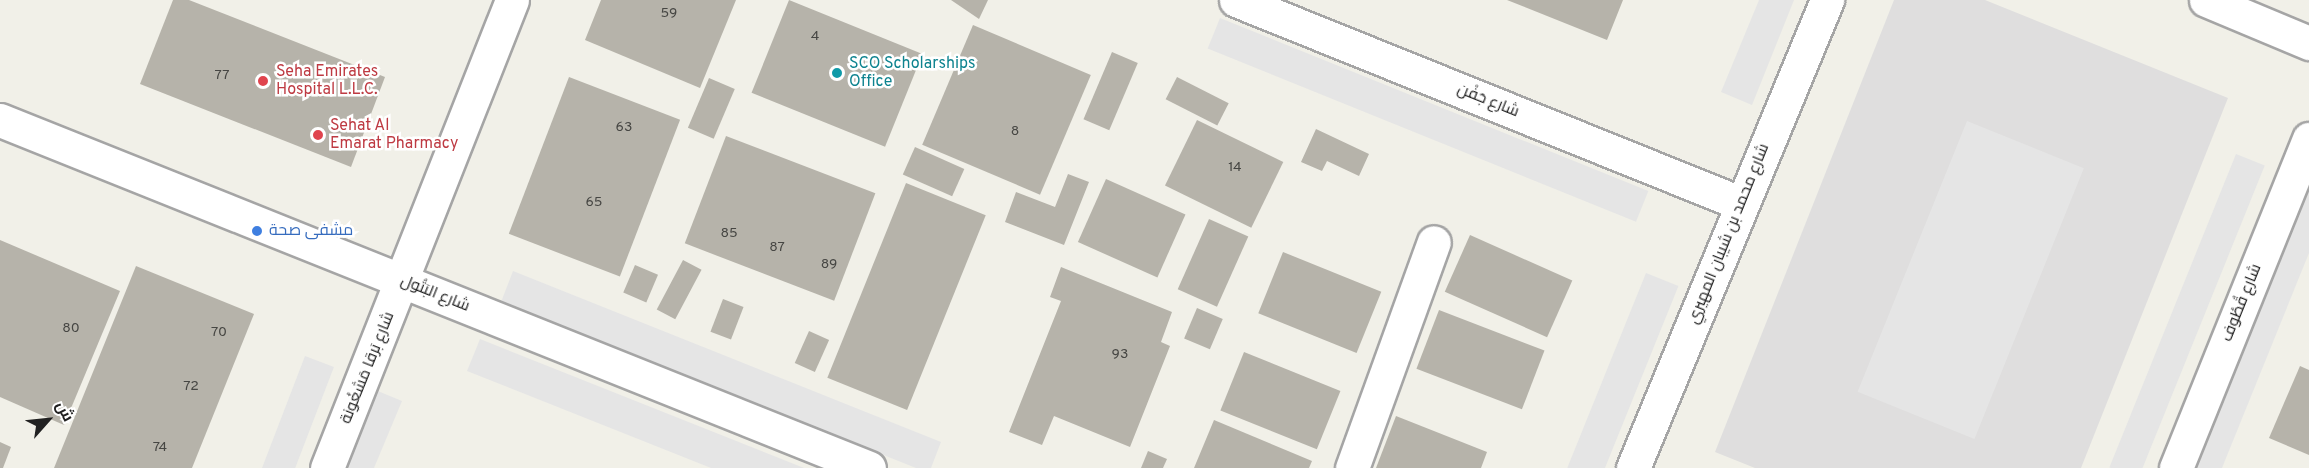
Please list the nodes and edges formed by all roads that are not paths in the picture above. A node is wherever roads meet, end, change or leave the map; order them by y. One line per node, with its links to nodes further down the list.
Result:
1 (512, 0): 10 (street, شارع بَرقا مَشغُونة)
2 (1236, 0): 8 (street, شارع جَفْن)
3 (1827, 0): 8 (street, شارع محمد بن شيبان المهيري)
4 (2206, 0): 5 (street)
5 (2309, 43)
6 (0, 120): 10 (street, شارع البَتُول)
7 (2309, 139): 15 (street, شارع قُطُوف)
8 (1740, 203): 14 (street, شارع محمد بن شيبان المهيري)
9 (1434, 242): 13 (street)
10 (404, 281): 11 (street, شارع بَرقا مَشغُونة); 12 (street, شارع البَتُول)
11 (327, 468)
12 (869, 468)
13 (1352, 468)
14 (1633, 468)
15 (2176, 468)

